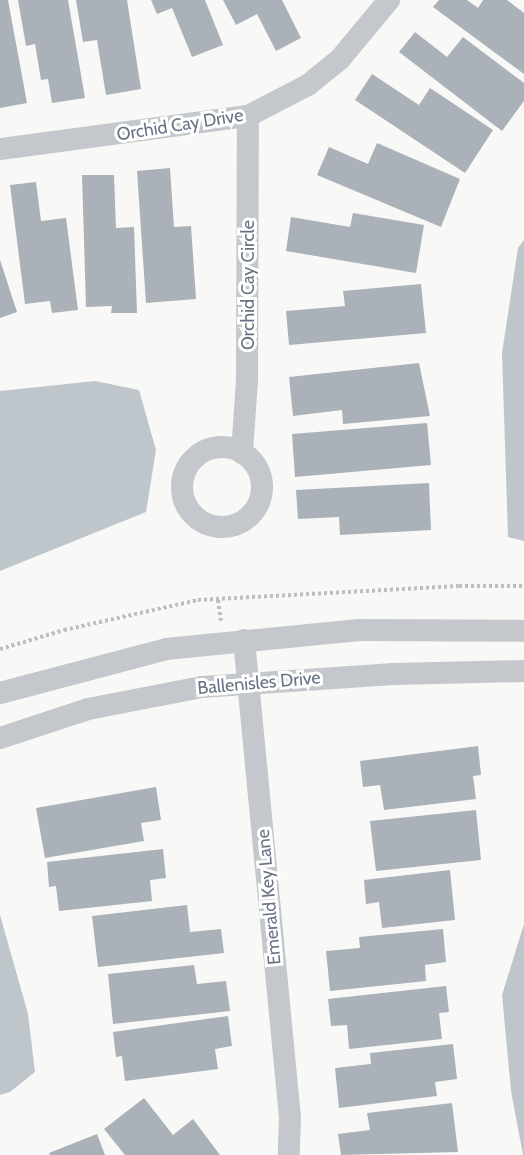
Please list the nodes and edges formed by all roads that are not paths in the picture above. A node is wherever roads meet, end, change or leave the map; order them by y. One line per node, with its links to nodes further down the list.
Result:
1 (389, 0): 2 (street, Orchid Cay Drive)
2 (248, 116): 3 (street, Orchid Cay Drive); 4 (street, Orchid Cay Circle)
3 (0, 149)
4 (242, 453)
5 (524, 631): 6 (street)
6 (244, 640): 8 (street, Emerald Key Lane); 9 (street)
7 (524, 671): 8 (street, Ballenisles Drive)
8 (249, 685): 10 (street, Ballenisles Drive); 11 (street, Emerald Key Lane)
9 (0, 693)
10 (0, 738)
11 (289, 1155)

